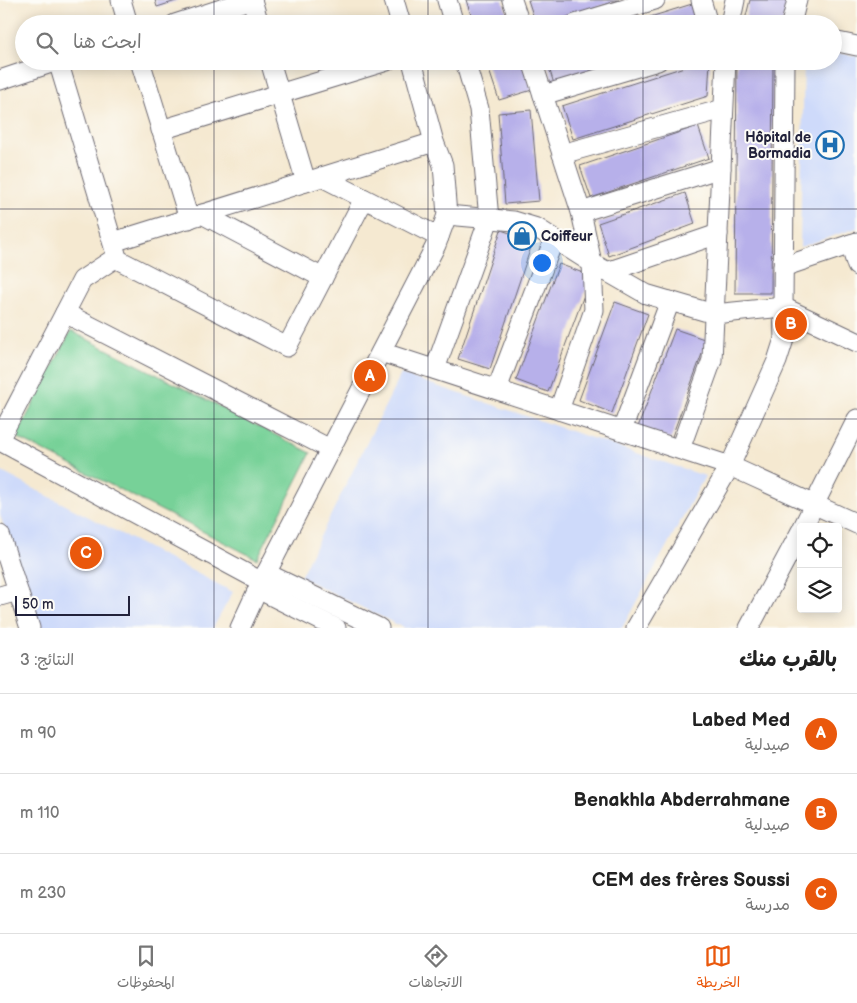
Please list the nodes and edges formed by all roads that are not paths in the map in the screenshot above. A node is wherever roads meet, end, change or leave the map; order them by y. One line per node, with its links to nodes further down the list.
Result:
1 (121, 0): 10 (street)
2 (250, 0): 11 (street); 12 (street)
3 (394, 0): 13 (street)
4 (447, 0): 14 (street)
5 (512, 0): 15 (street)
6 (654, 0): 16 (street)
7 (701, 0): 17 (street)
8 (735, 0): 18 (street)
9 (797, 0): 19 (street)
10 (125, 15)
11 (203, 15)
12 (256, 15)
13 (398, 15)
14 (451, 15)
15 (517, 15)
16 (605, 15)
17 (705, 15)
18 (732, 15)
19 (793, 15)
20 (842, 43): 21 (street)
21 (857, 46)
22 (31, 70): 33 (street)
23 (61, 70): 51 (street)
24 (143, 70): 37 (street)
25 (273, 70): 34 (street)
26 (358, 70): 34 (street)
27 (414, 70): 38 (street)
28 (468, 70): 46 (street)
29 (535, 70): 35 (street)
30 (628, 70): 35 (street)
31 (725, 70): 36 (street)
32 (786, 70): 52 (street)
33 (0, 80)
34 (280, 94): 37 (street); 41 (street)
35 (543, 95): 39 (street)
36 (723, 109): 39 (street); 40 (street)
37 (161, 130): 45 (street)
38 (434, 142): 41 (street); 44 (street)
39 (562, 154): 43 (street)
40 (721, 168): 43 (street); 47 (street)
41 (314, 179): 42 (street); 45 (street)
42 (364, 199): 48 (street); 55 (street)
43 (581, 212): 54 (street)
44 (447, 215): 46 (street); 48 (street)
45 (196, 216): 51 (street); 55 (street)
46 (489, 219): 49 (street); 62 (street)
47 (718, 234): 54 (street); 59 (street)
48 (438, 237): 61 (street)
49 (554, 239): 54 (street); 63 (street)
50 (853, 243): 52 (street); 53 (street)
51 (115, 251): 55 (street); 58 (street)
52 (783, 266): 57 (street)
53 (857, 266)
54 (599, 267): 56 (street); 64 (street)
55 (323, 278)
56 (670, 301): 59 (street); 66 (street)
57 (783, 307): 59 (street); 60 (street); 70 (street)
58 (65, 313): 67 (street); 68 (street)
59 (714, 314): 69 (street)
60 (857, 342)
61 (381, 352): 62 (street); 68 (street)
62 (435, 369): 63 (street)
63 (497, 390): 64 (street)
64 (559, 410): 66 (street)
65 (857, 419): 71 (street)
66 (622, 430): 69 (street)
67 (0, 440): 76 (street)
68 (330, 449): 76 (street)
69 (680, 449): 70 (street)
70 (730, 466): 71 (street); 83 (street)
71 (814, 505): 72 (street); 73 (street)
72 (805, 523)
73 (857, 524)
74 (0, 535): 77 (street)
75 (797, 538): 84 (street)
76 (262, 581): 80 (street); 81 (street); 82 (street)
77 (18, 590): 78 (street); 79 (street)
78 (0, 596)
79 (30, 628)
80 (240, 628)
81 (336, 628)
82 (378, 628)
83 (636, 628)
84 (749, 628)

